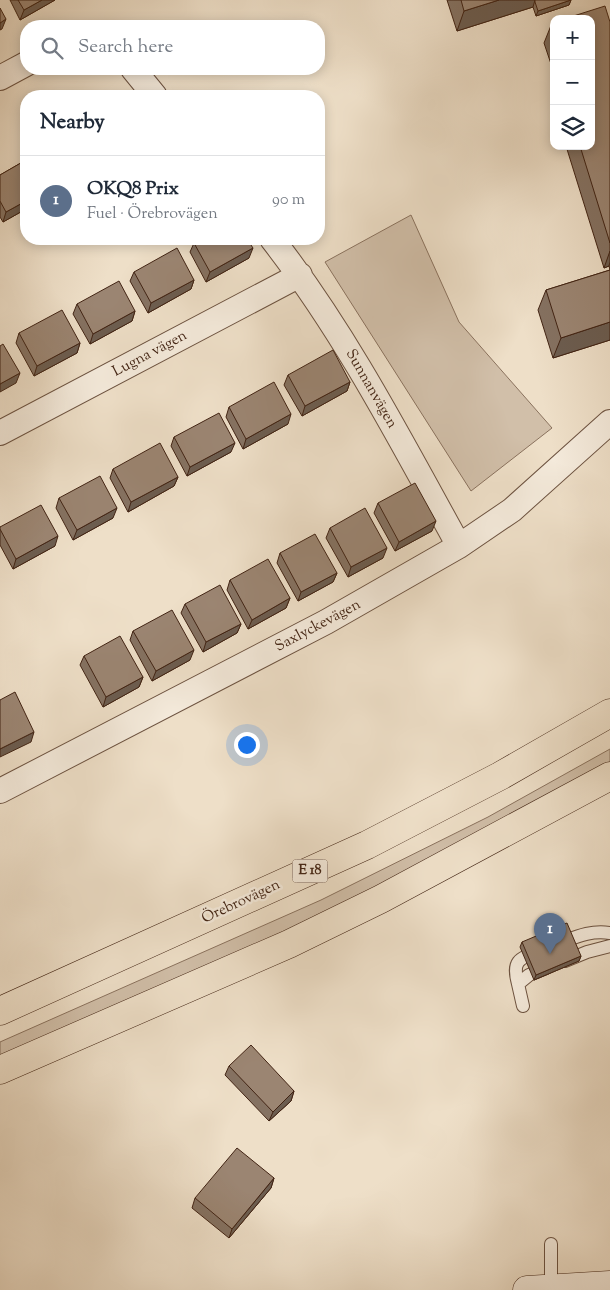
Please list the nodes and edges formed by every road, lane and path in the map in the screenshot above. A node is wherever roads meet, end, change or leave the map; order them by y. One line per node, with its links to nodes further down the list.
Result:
1 (20, 67): 3 (street)
2 (138, 75): 4 (street)
3 (0, 78)
4 (150, 90)
5 (277, 245): 6 (street, Sunnanvägen)
6 (300, 274): 8 (street, Lugna vägen); 9 (street, Sunnanvägen)
7 (610, 422): 9 (street, Saxlyckevägen)
8 (0, 433)
9 (459, 546): 12 (street, Saxlyckevägen)
10 (610, 713): 17 (highway, Örebrovägen / E 18)
11 (610, 776): 18 (highway)
12 (0, 791)
13 (610, 933): 15 (lane)
14 (610, 946): 15 (lane)
15 (518, 984): 16 (lane)
16 (523, 1006)
17 (0, 1011)
18 (0, 1070)
19 (552, 1244): 21 (lane)
20 (610, 1285): 21 (main road)
21 (539, 1289)

